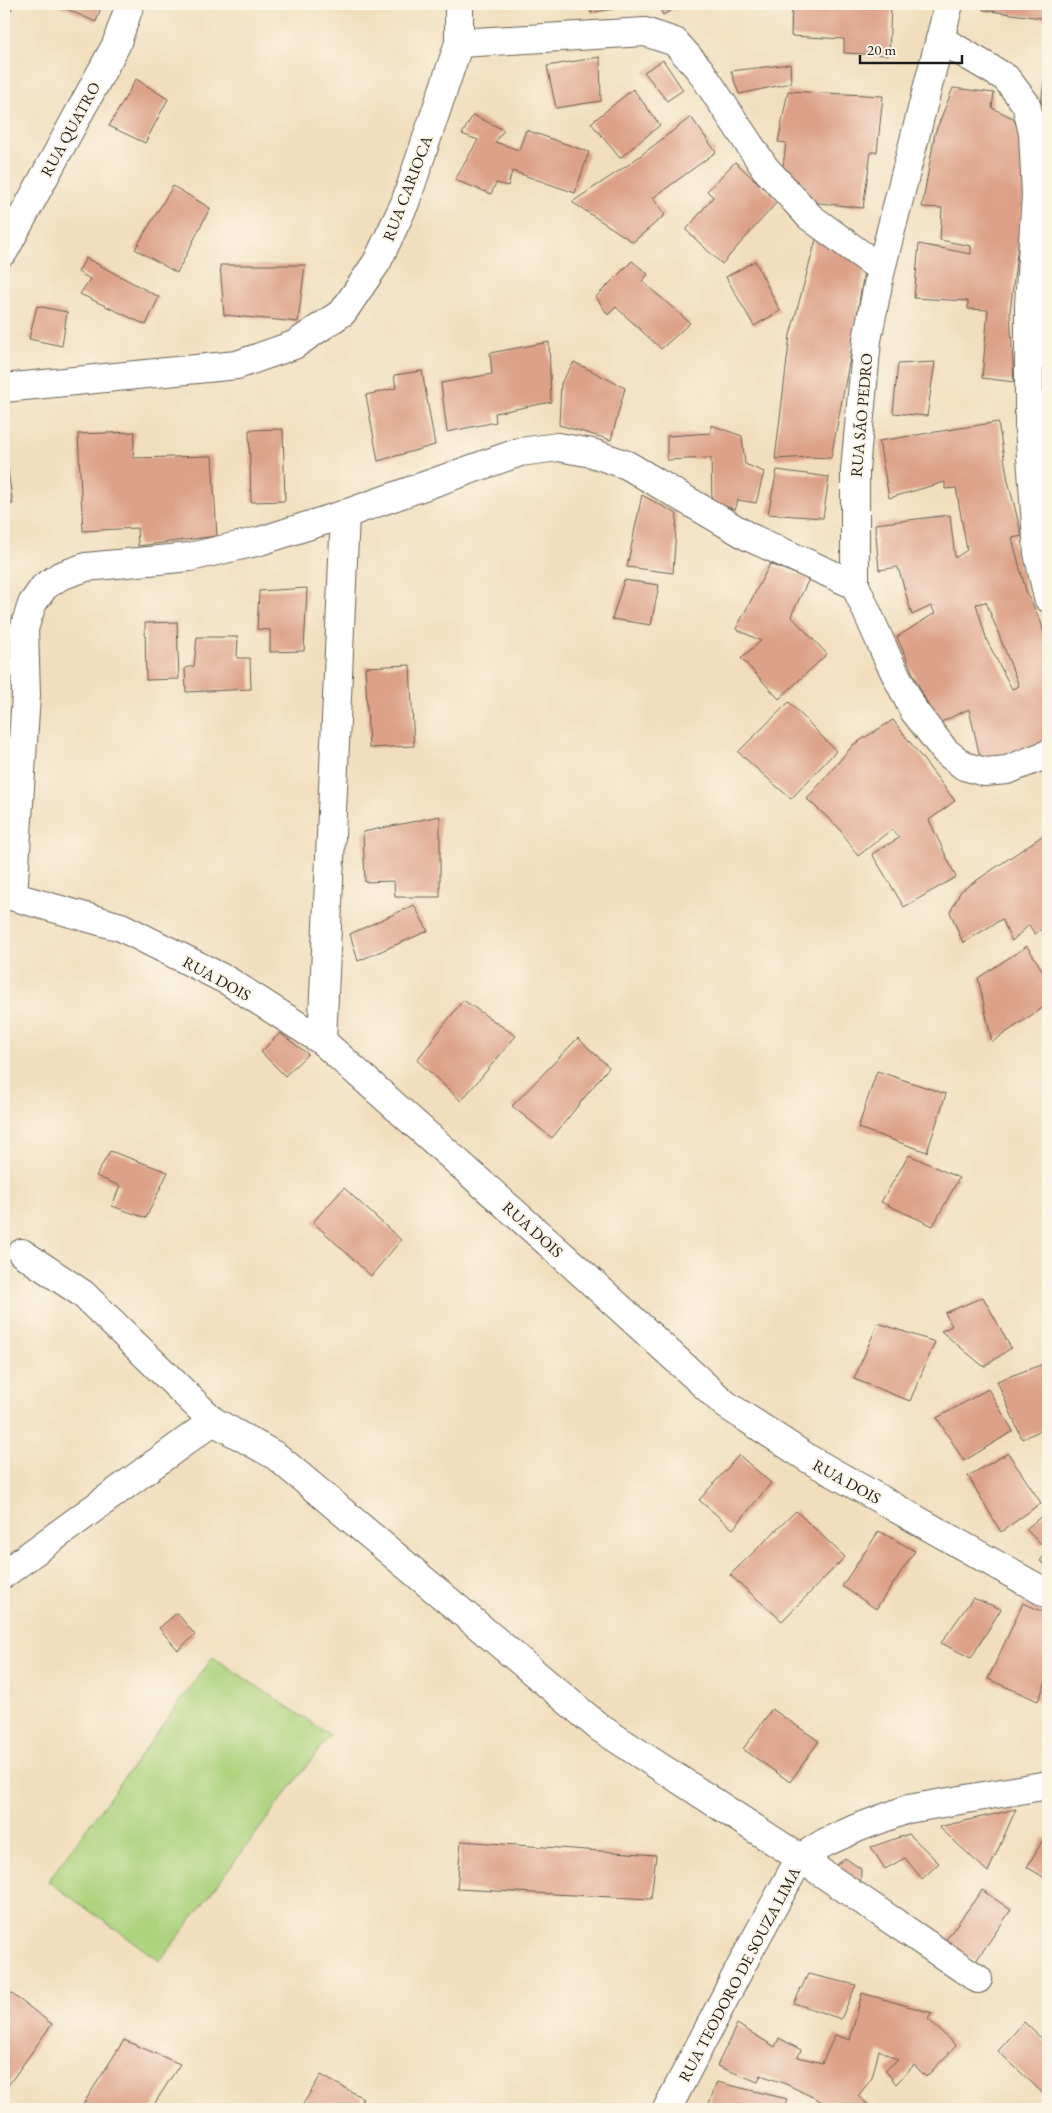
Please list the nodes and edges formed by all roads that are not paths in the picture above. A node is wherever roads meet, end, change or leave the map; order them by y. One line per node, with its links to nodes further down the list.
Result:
1 (130, 4): 6 (street, RUA QUATRO)
2 (459, 4): 5 (street, RUA CARIOCA)
3 (949, 4): 4 (street, RUA SÃO PEDRO)
4 (940, 39): 7 (street, RUA SÃO PEDRO); 11 (street)
5 (459, 42): 7 (street); 8 (street, RUA CARIOCA)
6 (4, 252)
7 (881, 269): 10 (street, RUA SÃO PEDRO)
8 (4, 388)
9 (345, 514): 10 (street); 12 (street); 15 (street)
10 (855, 584): 13 (street, RUA SÃO PEDRO)
11 (1048, 598)
12 (15, 694): 14 (street)
13 (1048, 754)
14 (8, 895): 15 (street, RUA DOIS)
15 (322, 1041): 19 (street, RUA DOIS)
16 (22, 1252): 17 (street)
17 (213, 1421): 18 (street); 21 (street)
18 (4, 1574)
19 (1048, 1594)
20 (1048, 1785): 21 (street, RUA TEODORO DE SOUZA LIMA)
21 (800, 1858): 22 (street); 23 (street, RUA TEODORO DE SOUZA LIMA)
22 (978, 1979)
23 (667, 2109)

